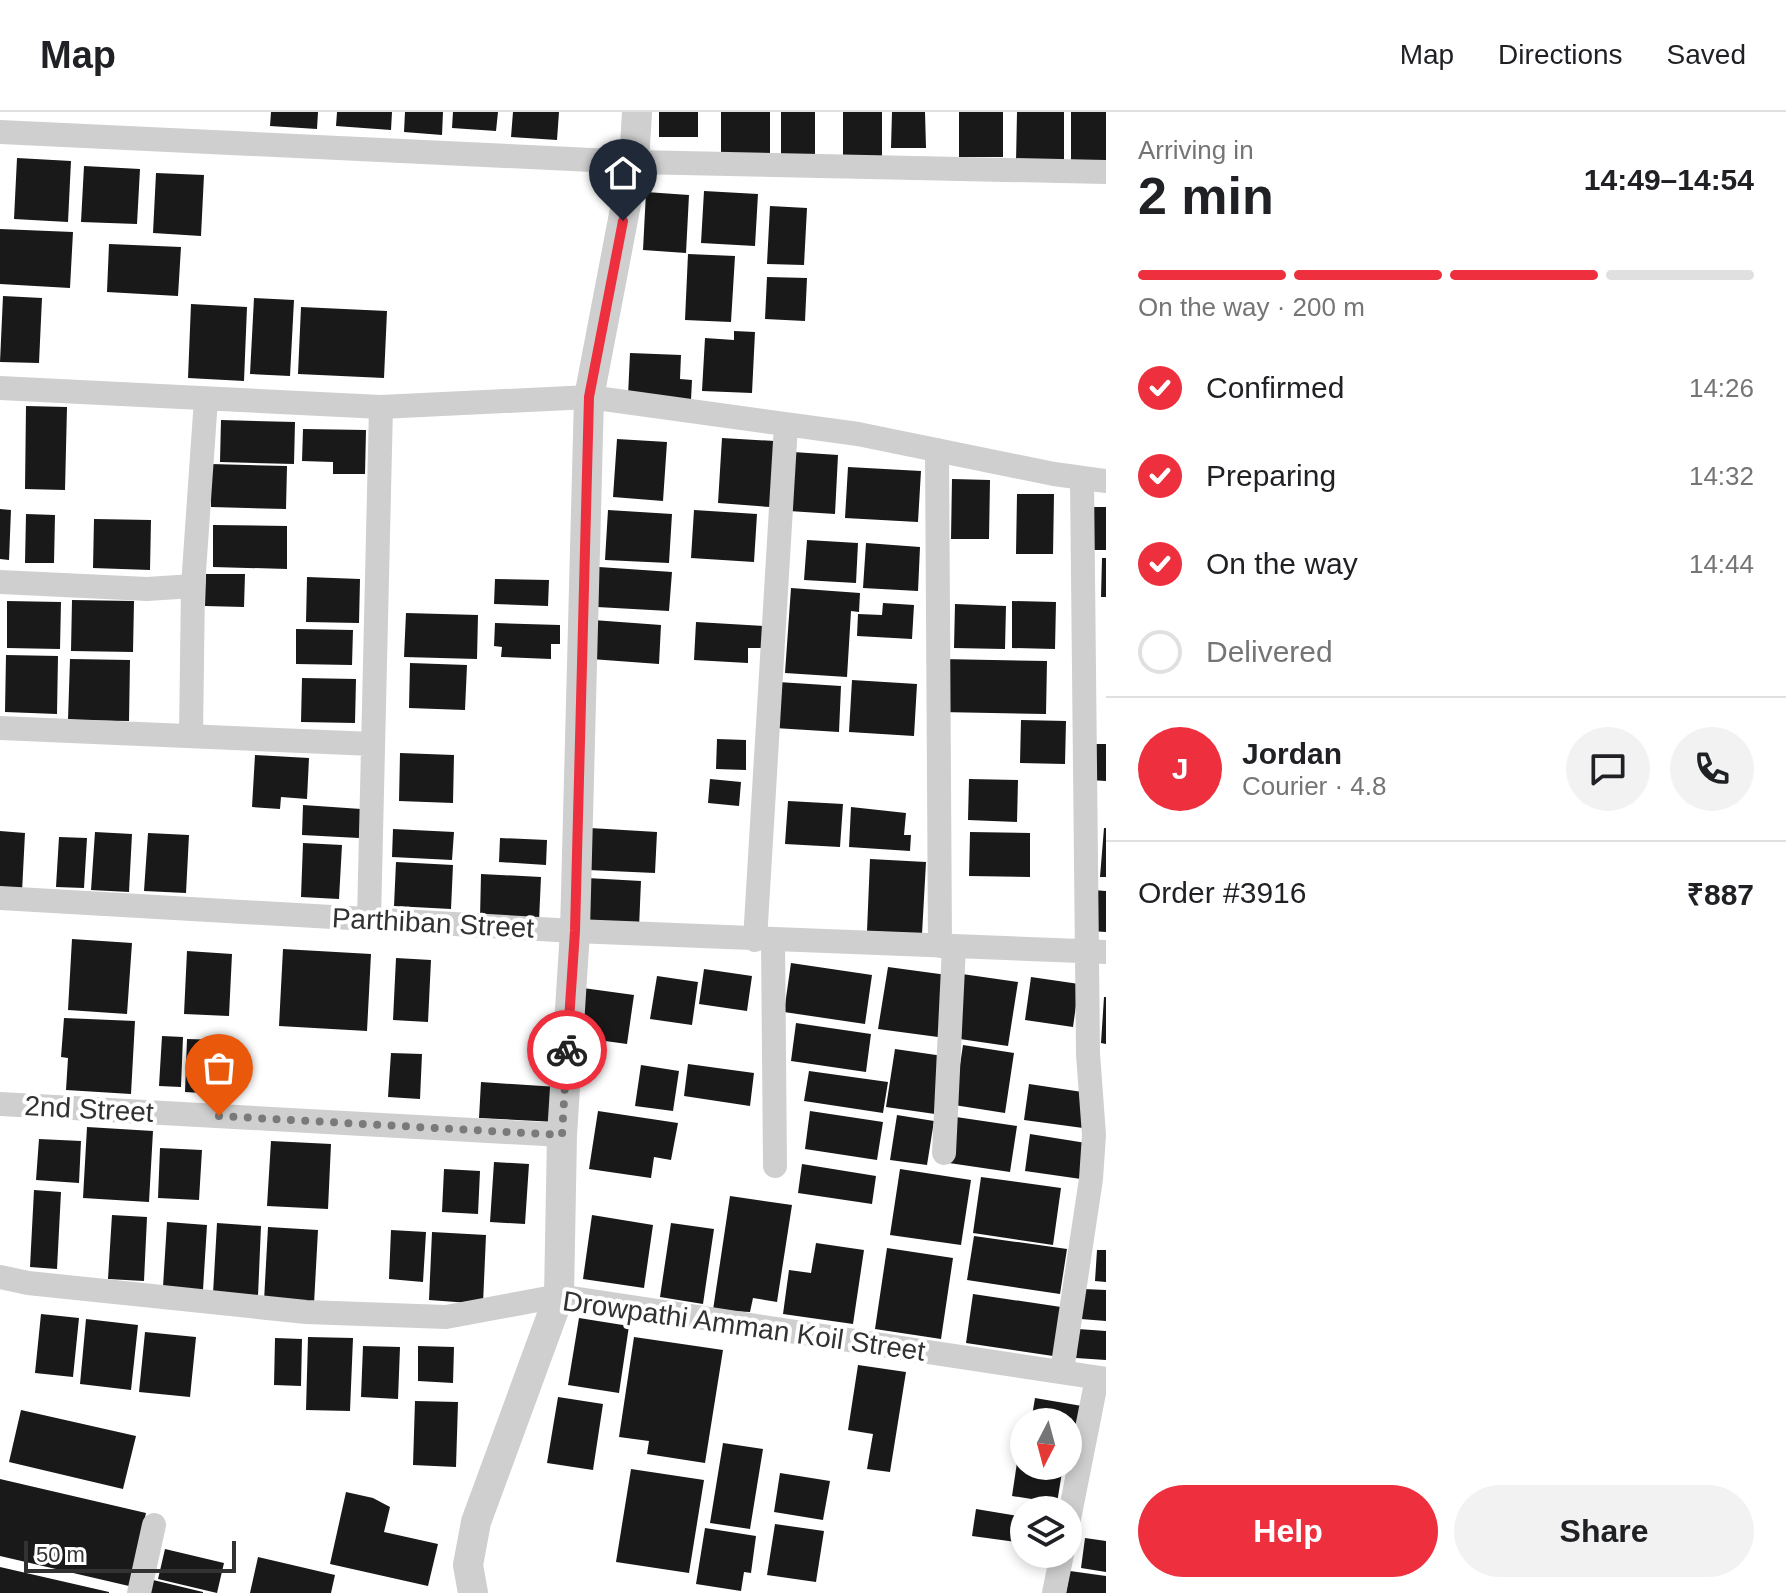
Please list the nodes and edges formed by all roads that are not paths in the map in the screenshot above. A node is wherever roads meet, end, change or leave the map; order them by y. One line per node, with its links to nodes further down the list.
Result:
1 (637, 112): 3 (street)
2 (0, 132): 3 (street)
3 (634, 162): 4 (street); 6 (street)
4 (1106, 172)
5 (0, 388): 7 (street)
6 (589, 397): 8 (street); 9 (street); 19 (street)
7 (206, 399): 8 (street); 13 (street)
8 (381, 407): 16 (street)
9 (786, 425): 10 (street); 20 (street)
10 (937, 450): 11 (street); 21 (street)
11 (1094, 480): 22 (street)
12 (0, 582): 13 (street)
13 (193, 586): 15 (street)
14 (0, 728): 15 (street)
15 (191, 736): 16 (street)
16 (373, 744): 18 (street)
17 (0, 898): 18 (street, Parthiban Street)
18 (369, 919): 19 (street, Parthiban Street)
19 (575, 931): 20 (street, Parthiban Street); 24 (street)
20 (764, 940): 21 (street, Parthiban Street); 26 (street)
21 (947, 946): 22 (street, Parthiban Street); 25 (street)
22 (1096, 951): 29 (street)
23 (0, 1104): 24 (street, 2nd Street)
24 (562, 1135): 28 (street)
25 (944, 1153)
26 (775, 1166)
27 (0, 1277): 28 (street, Drowpathi Amman Koil Street)
28 (559, 1296): 29 (street, Drowpathi Amman Koil Street); 34 (street)
29 (1062, 1371): 30 (street, Drowpathi Amman Koil Street)
30 (1102, 1378): 31 (street)
31 (1075, 1496)
32 (154, 1525): 35 (street)
33 (1059, 1568): 36 (street)
34 (471, 1579)
35 (139, 1593)
36 (1054, 1593)

